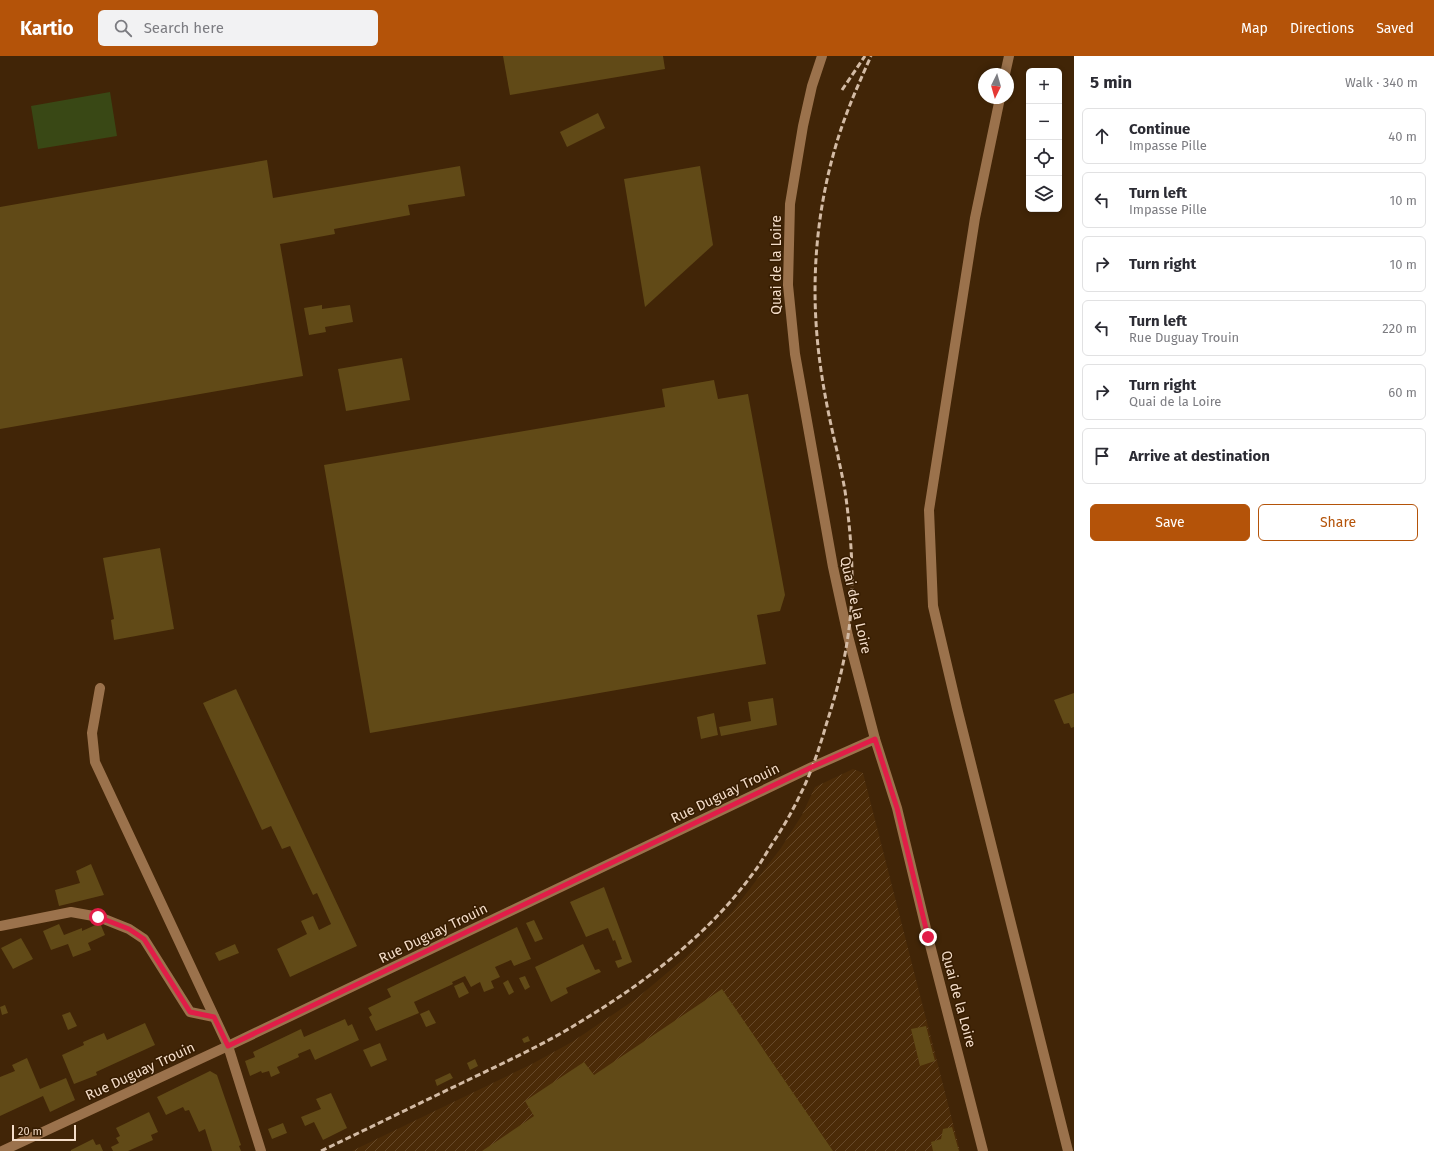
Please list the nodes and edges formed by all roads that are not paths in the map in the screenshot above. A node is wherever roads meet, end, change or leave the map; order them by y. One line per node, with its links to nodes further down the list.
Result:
1 (822, 56): 6 (street, Quai de la Loire)
2 (1008, 56): 3 (street)
3 (1006, 68)
4 (999, 104): 13 (street)
5 (100, 688): 8 (street)
6 (875, 739): 9 (street, Rue Duguay Trouin); 12 (street, Quai de la Loire)
7 (0, 926): 8 (street)
8 (214, 1017): 9 (street)
9 (228, 1046): 10 (street, Rue Duguay Trouin); 11 (street)
10 (2, 1151)
11 (261, 1151)
12 (984, 1151)
13 (1068, 1151)

